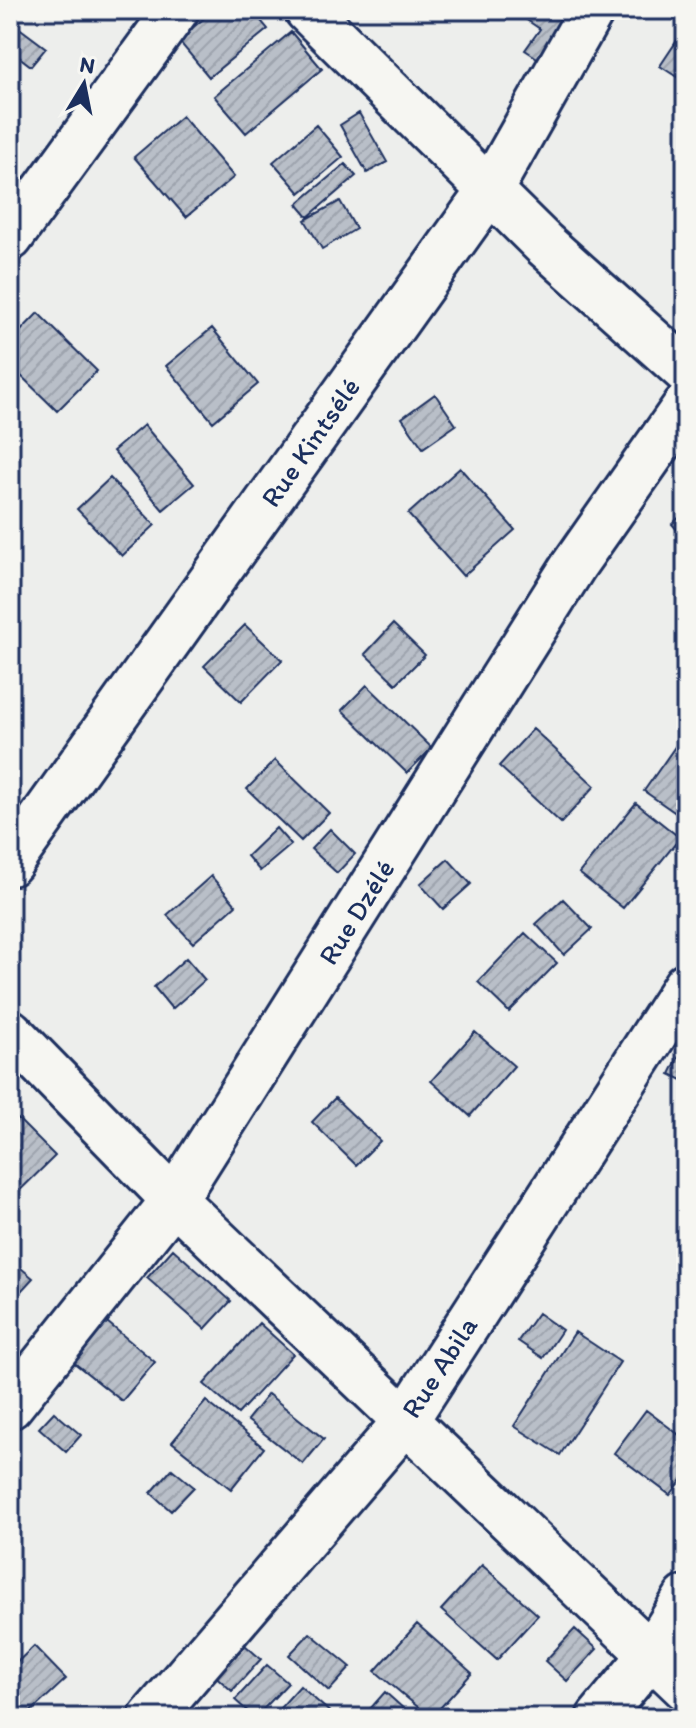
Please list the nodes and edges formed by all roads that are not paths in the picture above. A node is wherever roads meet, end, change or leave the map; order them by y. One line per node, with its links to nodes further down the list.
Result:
1 (176, 10): 5 (street)
2 (307, 10): 4 (street)
3 (592, 10): 4 (street, Rue Kintsélé)
4 (490, 190): 6 (street); 8 (street, Rue Kintsélé)
5 (10, 238)
6 (686, 371)
7 (686, 405): 11 (street, Rue Dzélé)
8 (10, 863)
9 (686, 985): 13 (street, Rue Abila)
10 (10, 1032): 11 (street)
11 (174, 1200): 12 (street, Rue Dzélé); 13 (street)
12 (10, 1406)
13 (404, 1423): 15 (street); 17 (street, Rue Abila)
14 (686, 1598): 15 (street)
15 (652, 1654): 16 (street); 18 (street)
16 (686, 1688)
17 (151, 1718)
18 (599, 1718)

